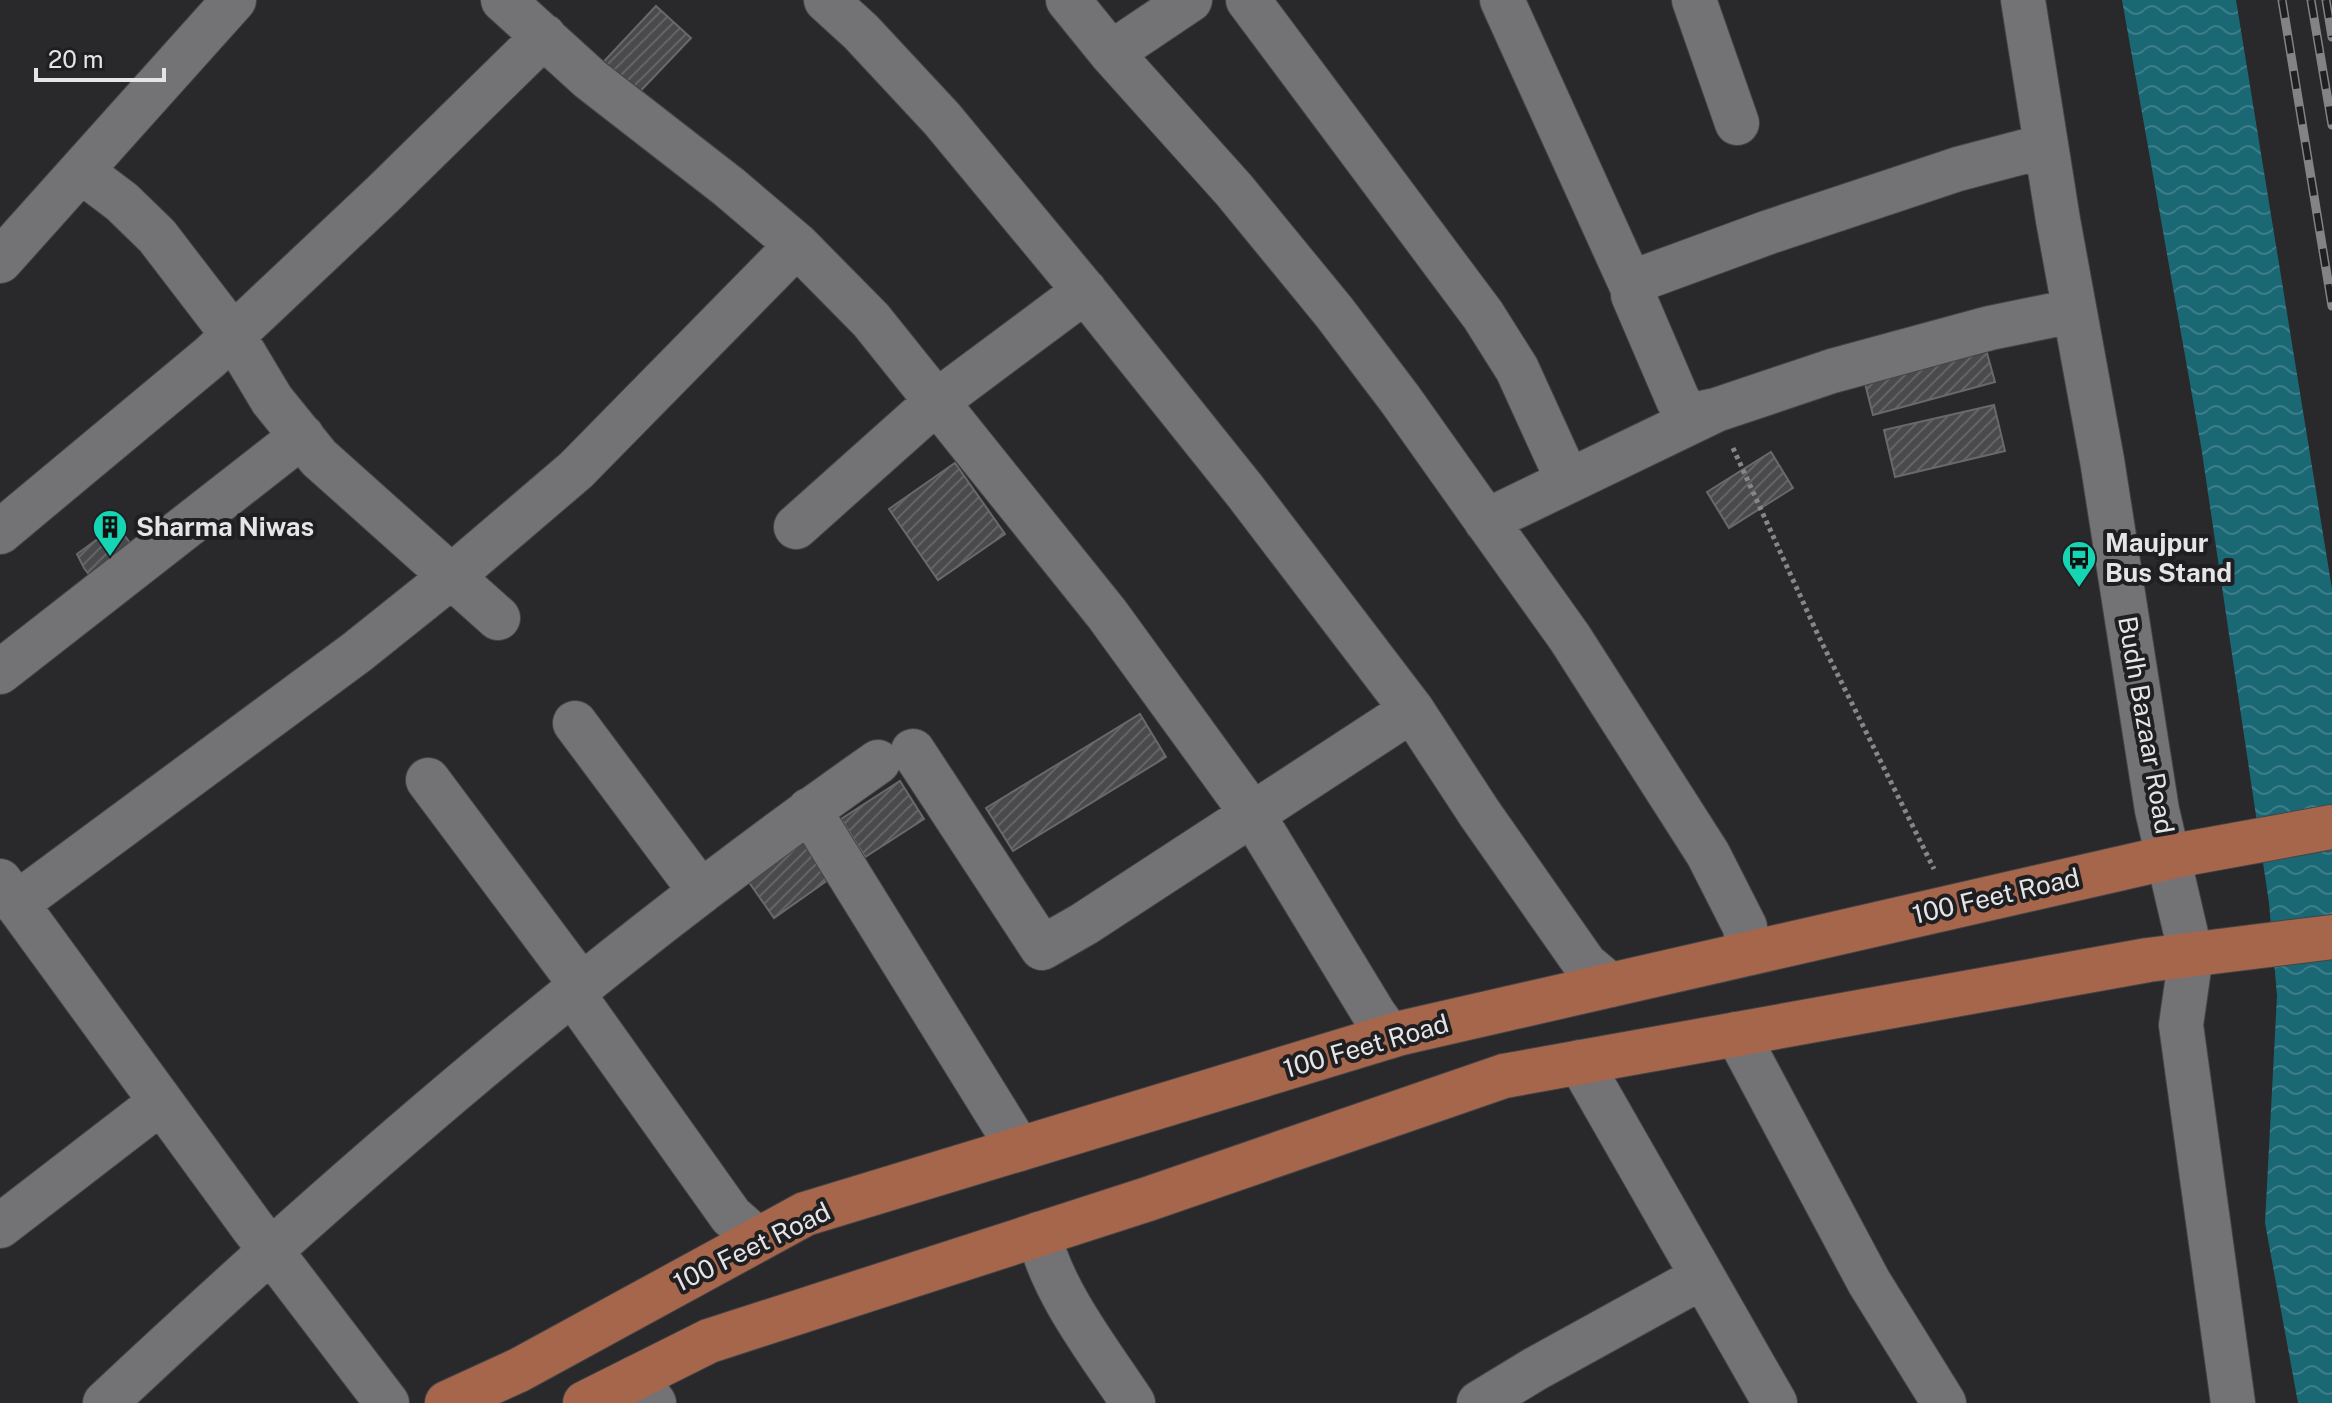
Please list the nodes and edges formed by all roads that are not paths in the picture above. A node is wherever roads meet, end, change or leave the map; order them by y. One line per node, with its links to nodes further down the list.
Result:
1 (234, 0): 14 (street)
2 (503, 0): 10 (street)
3 (826, 0): 18 (street)
4 (1068, 0): 11 (street)
5 (1190, 0): 11 (street)
6 (1248, 0): 24 (street)
7 (1502, 0): 17 (street)
8 (1694, 0): 12 (street)
9 (2023, 0): 13 (street, Budh Bazaar Road)
10 (544, 36): 15 (street); 20 (street)
11 (1111, 53): 25 (street)
12 (1737, 123)
13 (2045, 146): 17 (street); 19 (street, Budh Bazaar Road)
14 (81, 171): 16 (street); 20 (street)
15 (797, 245): 21 (street); 28 (street)
16 (0, 261)
17 (1633, 289): 22 (street)
18 (1085, 291): 21 (street); 31 (street)
19 (2073, 311): 22 (street); 37 (street, Budh Bazaar Road)
20 (233, 335): 23 (street); 27 (street)
21 (936, 402): 26 (street); 35 (street)
22 (1716, 410): 24 (street)
23 (302, 436): 28 (street); 30 (street)
24 (1568, 481): 25 (street)
25 (1486, 521): 41 (street)
26 (796, 527)
27 (0, 532)
28 (452, 576): 29 (street); 38 (street)
29 (498, 618)
30 (0, 672)
31 (1412, 710): 35 (street); 43 (street)
32 (575, 723): 39 (street)
33 (428, 780): 44 (street)
34 (809, 810): 35 (street); 39 (street); 49 (street)
35 (1253, 815): 46 (street)
36 (2332, 827): 37 (main road, 100 Feet Road)
37 (2169, 857): 41 (main road, 100 Feet Road); 42 (street, Budh Bazaar Road)
38 (8, 892): 48 (street)
39 (701, 892): 44 (street)
40 (2332, 937): 42 (main road)
41 (1748, 953): 43 (main road, 100 Feet Road)
42 (2191, 955): 45 (main road); 64 (street, Budh Bazaar Road)
43 (1610, 985): 46 (main road, 100 Feet Road)
44 (577, 990): 52 (street); 53 (street)
45 (1737, 1034): 47 (main road); 63 (street)
46 (1390, 1036): 49 (main road, 100 Feet Road)
47 (1580, 1062): 51 (main road); 54 (street)
48 (161, 1102): 50 (street); 53 (street)
49 (1019, 1149): 52 (main road, 100 Feet Road)
50 (0, 1226)
51 (1039, 1234): 55 (main road); 60 (street)
52 (757, 1239): 58 (main road, 100 Feet Road)
53 (271, 1250): 56 (street); 57 (street)
54 (1702, 1277): 61 (street); 62 (street)
55 (645, 1391): 59 (main road)
56 (105, 1403)
57 (387, 1403)
58 (447, 1403)
59 (585, 1403)
60 (1133, 1403)
61 (1479, 1403)
62 (1775, 1403)
63 (1944, 1403)
64 (2233, 1403)

